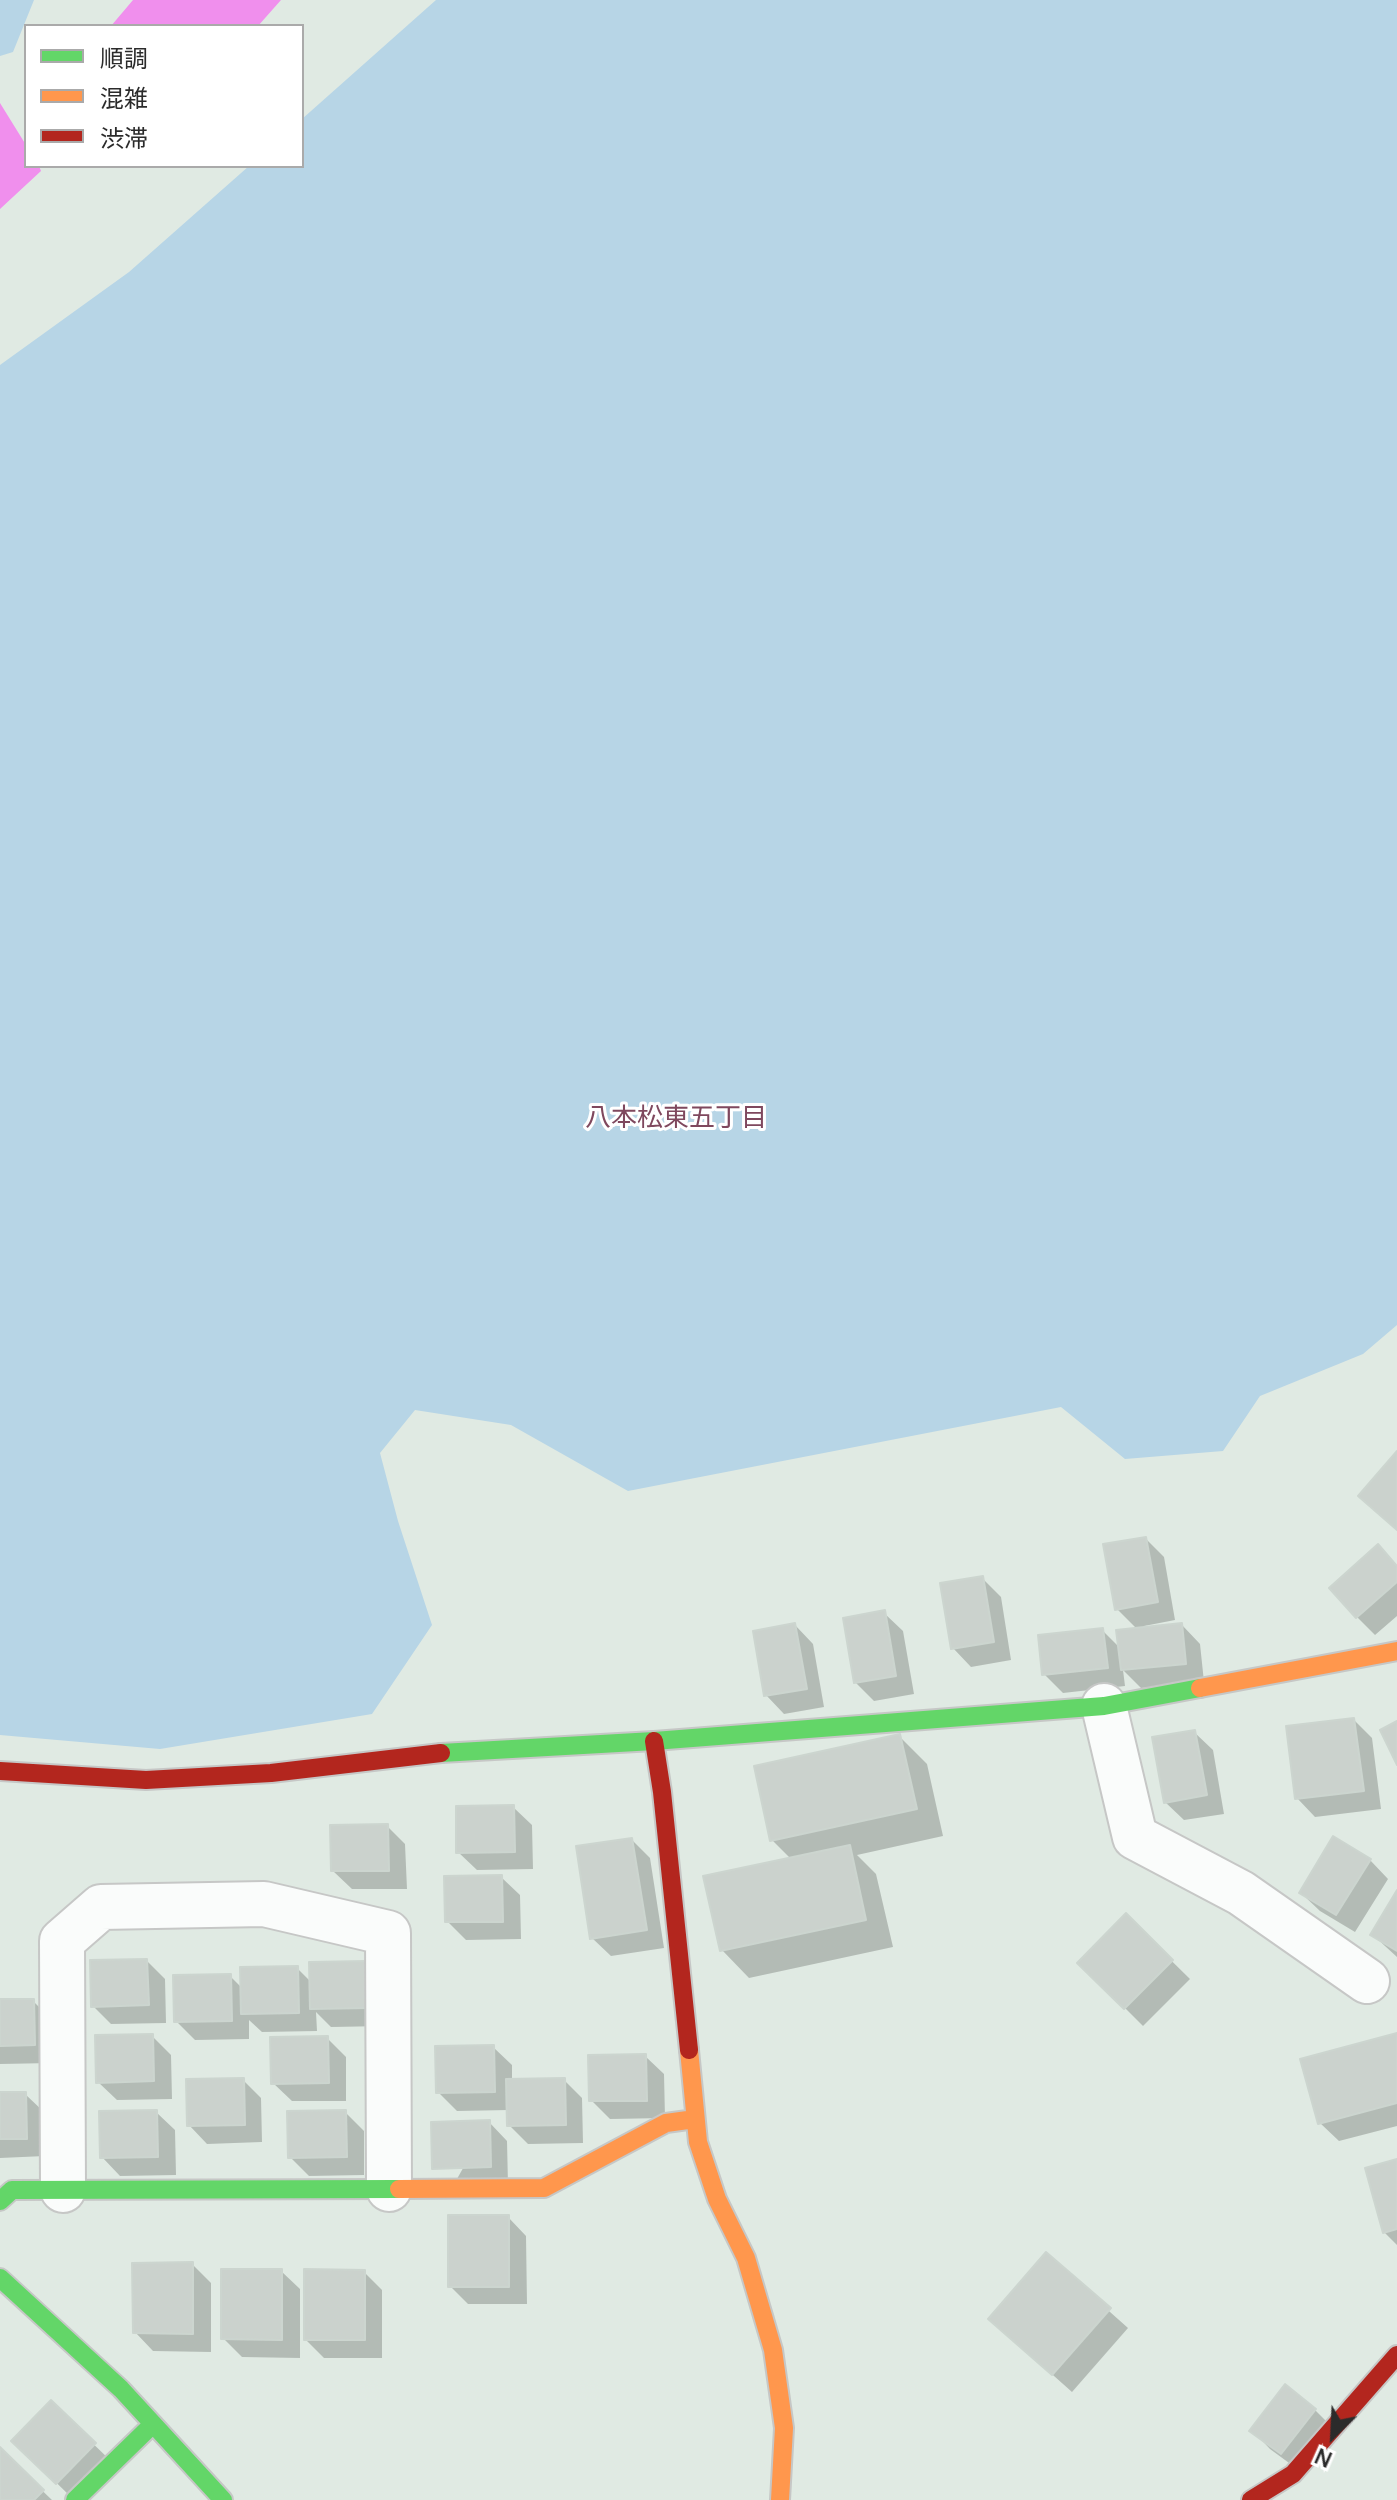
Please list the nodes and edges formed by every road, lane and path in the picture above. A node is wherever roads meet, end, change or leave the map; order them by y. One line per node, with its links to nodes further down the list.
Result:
1 (1397, 1651): 2 (street)
2 (1104, 1706): 3 (street); 5 (street)
3 (654, 1741): 4 (street); 6 (street)
4 (0, 1771)
5 (1367, 1981)
6 (695, 2119): 7 (street); 15 (street)
7 (389, 2189): 8 (street); 8 (street)
8 (63, 2190): 9 (street)
9 (0, 2201)
10 (0, 2278): 12 (street)
11 (1397, 2355): 16 (street)
12 (153, 2424): 13 (street); 14 (street)
13 (75, 2500)
14 (223, 2500)
15 (780, 2500)
16 (1251, 2500)

